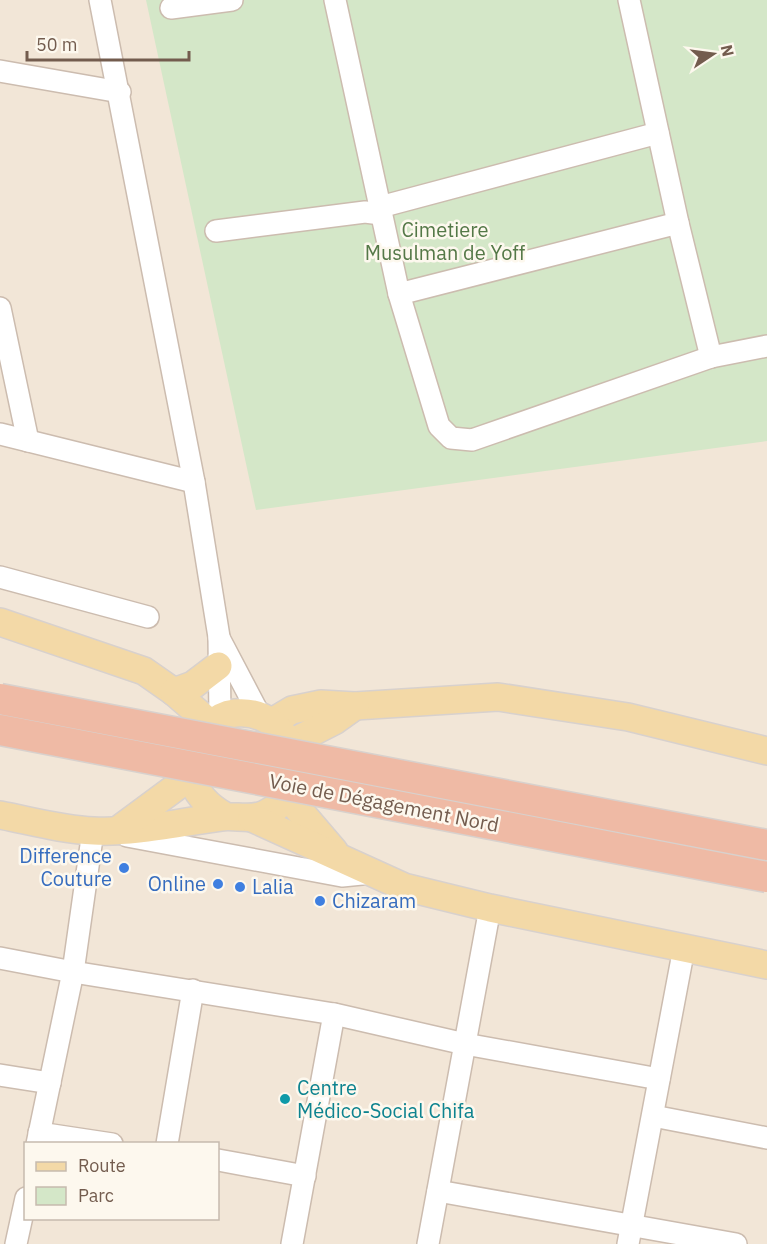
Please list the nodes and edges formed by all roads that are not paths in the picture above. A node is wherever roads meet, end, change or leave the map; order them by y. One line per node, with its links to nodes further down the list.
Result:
1 (100, 0): 7 (street)
2 (232, 0): 5 (street)
3 (335, 0): 9 (street)
4 (628, 0): 8 (street)
5 (171, 8)
6 (0, 71): 7 (street)
7 (120, 92): 18 (street)
8 (658, 133): 9 (street); 10 (street)
9 (380, 211): 11 (street); 12 (street)
10 (678, 223): 12 (street); 15 (street)
11 (216, 231)
12 (399, 294): 15 (street)
13 (0, 308): 17 (street)
14 (767, 346): 15 (street)
15 (711, 357)
16 (0, 434): 17 (street)
17 (28, 441): 18 (street)
18 (194, 482): 22 (street)
19 (0, 577): 20 (street)
20 (148, 617)
21 (0, 622): 24 (main road)
22 (219, 637): 23 (street); 28 (street)
23 (218, 666): 25 (main road); 29 (street)
24 (144, 671): 25 (main road); 32 (main road)
25 (174, 692): 29 (main road)
26 (0, 699): 40 (highway, Voie de Dégagement Nord, bridge)
27 (355, 706): 28 (main road); 31 (main road); 33 (main road)
28 (266, 719): 29 (main road); 31 (main road)
29 (216, 721): 32 (main road)
30 (0, 730): 43 (highway, Voie de Dégagement Nord, bridge)
31 (291, 743): 35 (main road)
32 (193, 748): 34 (main road)
33 (767, 751)
34 (191, 776): 37 (main road); 39 (main road)
35 (286, 796): 38 (main road); 41 (main road)
36 (0, 815): 39 (main road)
37 (225, 816): 38 (main road); 39 (main road)
38 (252, 818): 41 (main road)
39 (104, 831): 42 (street); 48 (street)
40 (767, 844)
41 (340, 859): 42 (main road)
42 (372, 873): 44 (main road)
43 (767, 878)
44 (490, 908): 45 (main road); 51 (street)
45 (684, 948): 47 (main road); 53 (street)
46 (0, 958): 48 (street)
47 (767, 965)
48 (73, 972): 49 (street); 54 (street)
49 (193, 990): 50 (street); 59 (street)
50 (334, 1014): 51 (street); 61 (street)
51 (465, 1044): 53 (street); 62 (street)
52 (0, 1075): 54 (street)
53 (659, 1079): 55 (street)
54 (50, 1083): 56 (street)
55 (652, 1116): 57 (street); 64 (street)
56 (38, 1138): 58 (street)
57 (767, 1138)
58 (97, 1142)
59 (167, 1142)
60 (219, 1160): 61 (street)
61 (305, 1176): 66 (street)
62 (438, 1191): 64 (street); 67 (street)
63 (24, 1207): 65 (street)
64 (630, 1235): 68 (street)
65 (16, 1244)
66 (292, 1244)
67 (428, 1244)
68 (736, 1244)

